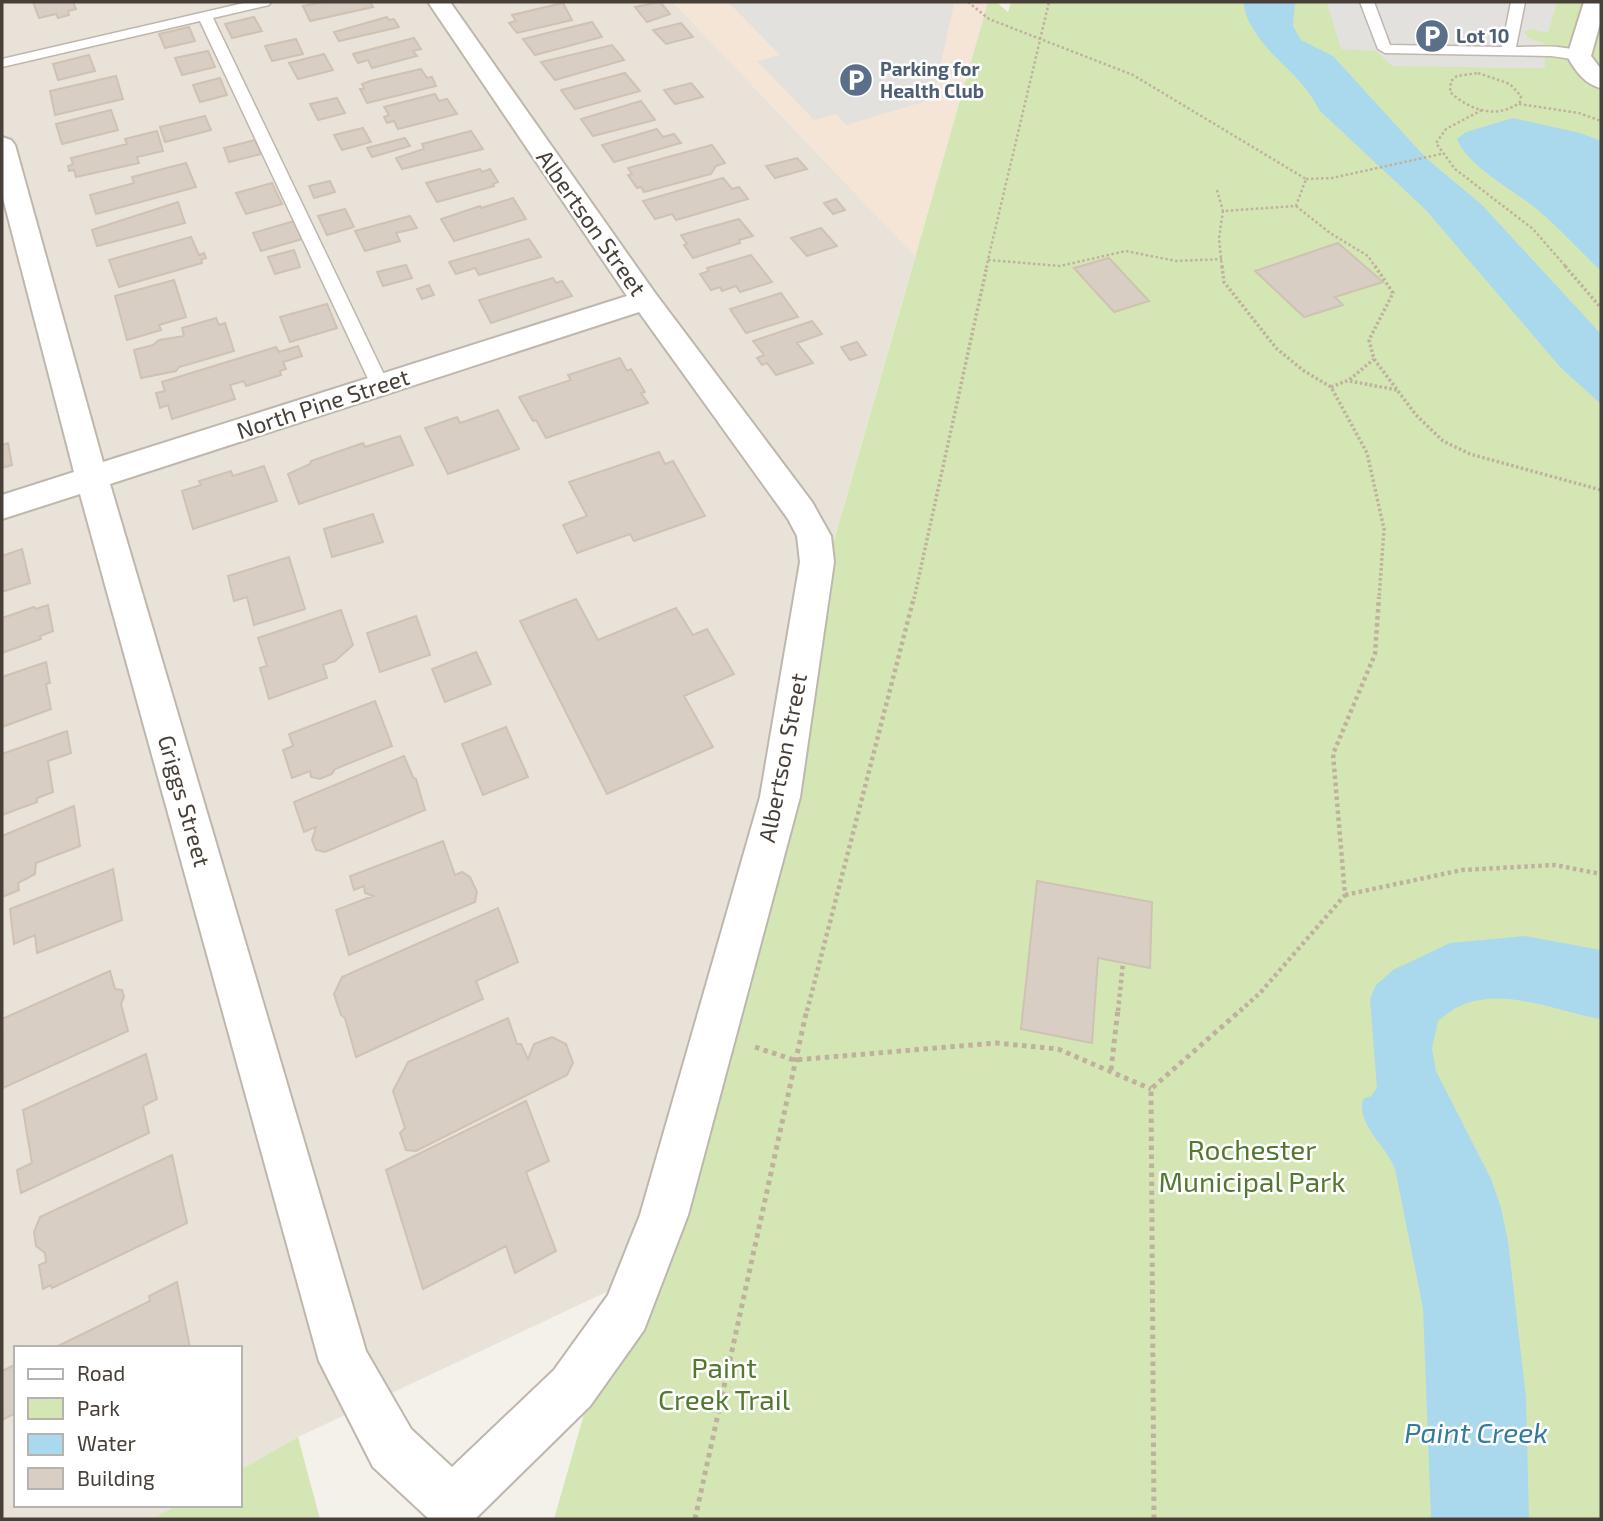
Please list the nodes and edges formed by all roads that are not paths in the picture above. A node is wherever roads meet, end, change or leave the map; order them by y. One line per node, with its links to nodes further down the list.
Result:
1 (264, 2): 6 (lane)
2 (439, 2): 12 (street, Albertson Street)
3 (1367, 2): 7 (lane)
4 (1518, 2): 7 (lane)
5 (1595, 2): 8 (street)
6 (205, 16): 9 (lane); 13 (lane)
7 (1508, 50): 8 (lane)
8 (1580, 56): 10 (street)
9 (2, 63)
10 (1601, 81)
11 (2, 145): 14 (street, Griggs Street)
12 (645, 300): 13 (street, North Pine Street); 16 (street, Albertson Street)
13 (380, 385): 14 (street, North Pine Street)
14 (92, 478): 15 (street, North Pine Street); 16 (street, Griggs Street)
15 (2, 507)
16 (391, 1448)

